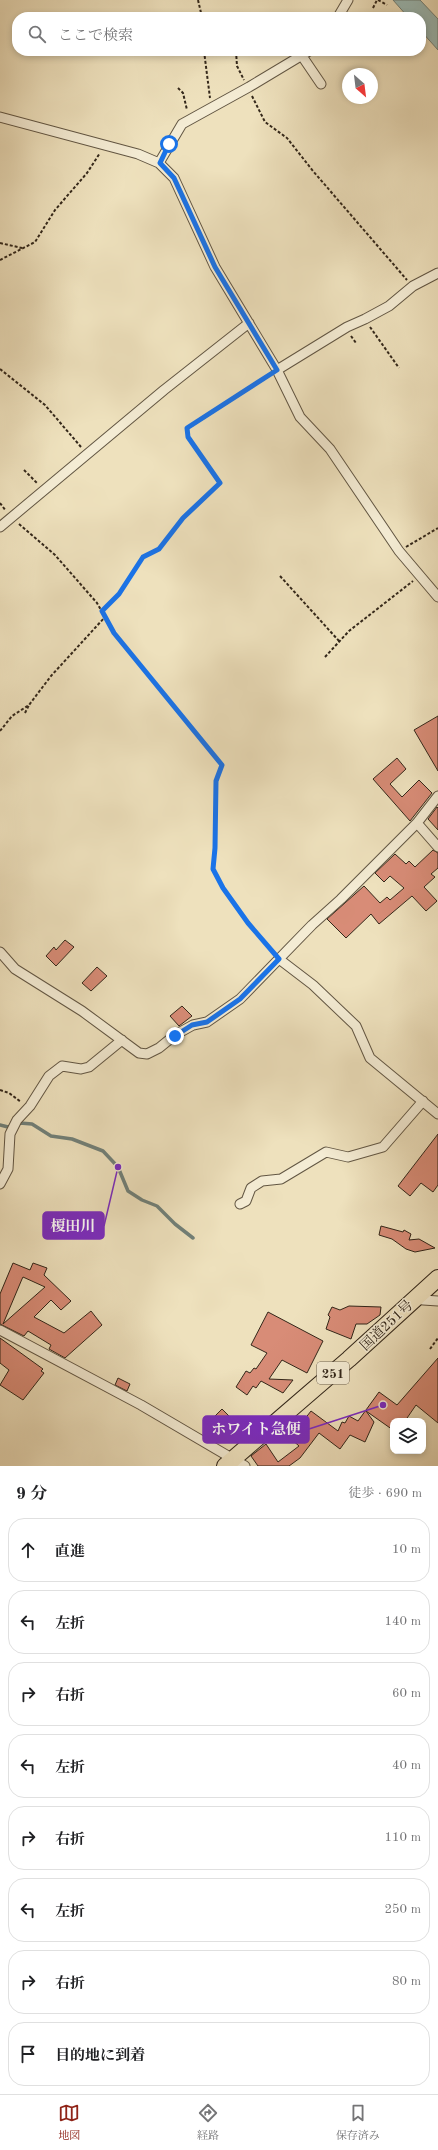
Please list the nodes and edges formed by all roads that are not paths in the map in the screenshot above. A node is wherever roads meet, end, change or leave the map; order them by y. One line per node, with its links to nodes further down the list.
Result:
1 (348, 0): 2 (street)
2 (341, 12)
3 (302, 56): 7 (street)
4 (306, 56): 5 (street)
5 (321, 84)
6 (0, 117): 7 (street)
7 (160, 163): 9 (street)
8 (438, 273): 10 (street)
9 (249, 323): 10 (street); 11 (street)
10 (277, 370): 12 (street)
11 (0, 528)
12 (438, 597)
13 (438, 796): 14 (street)
14 (417, 823): 15 (street); 17 (street)
15 (438, 847)
16 (0, 952): 18 (street)
17 (279, 959): 18 (street); 19 (street)
18 (122, 1040): 21 (street)
19 (423, 1101): 20 (street); 22 (street)
20 (438, 1114)
21 (0, 1184)
22 (240, 1204)
23 (438, 1278): 24 (highway, 国道251号 / 251)
24 (416, 1296): 25 (street); 27 (highway, 国道251号 / 251)
25 (438, 1301)
26 (0, 1330): 27 (street)
27 (234, 1464)

